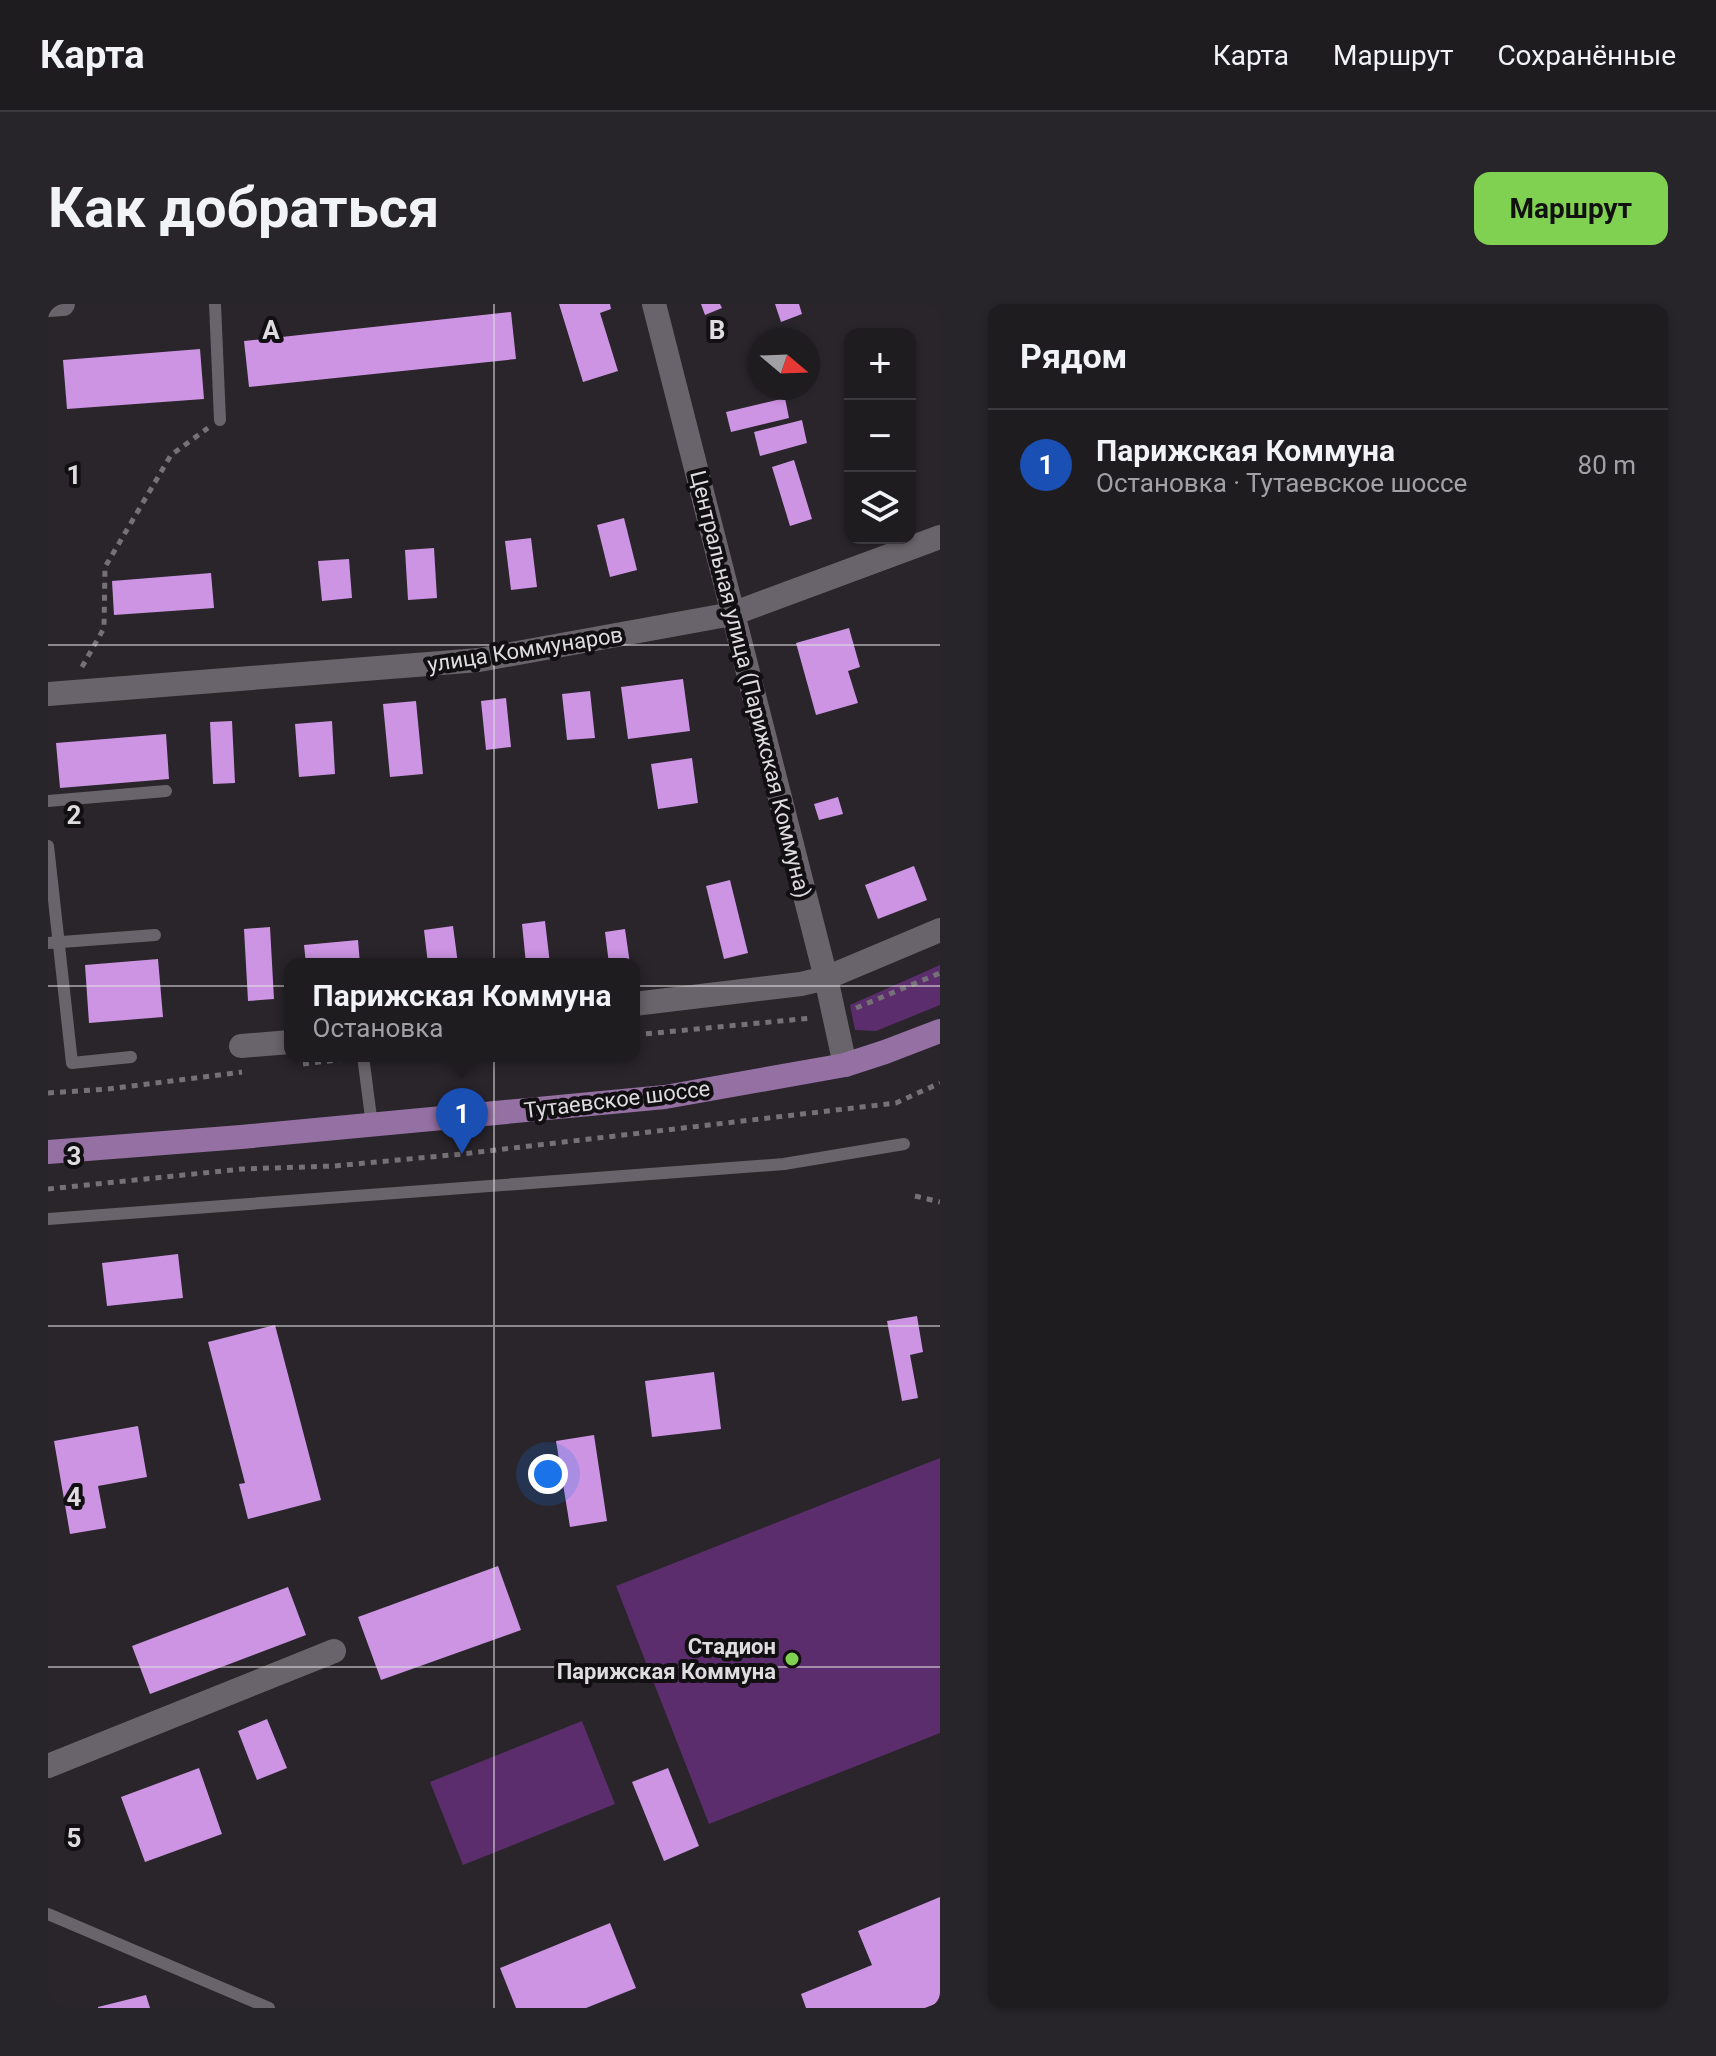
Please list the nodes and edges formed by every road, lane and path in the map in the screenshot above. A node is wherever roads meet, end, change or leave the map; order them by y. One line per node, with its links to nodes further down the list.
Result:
1 (63, 304): 4 (street)
2 (215, 304): 5 (lane)
3 (654, 304): 7 (street, Центральная улица (Парижская Коммуна))
4 (48, 305)
5 (220, 420): 8 (path)
6 (940, 537): 7 (street, улица Коммунаров)
7 (732, 614): 8 (street, улица Коммунаров); 16 (street, Центральная улица (Парижская Коммуна))
8 (58, 693)
9 (166, 791): 10 (lane)
10 (48, 801)
11 (48, 846): 14 (lane)
12 (940, 930): 16 (street)
13 (155, 935): 14 (lane)
14 (53, 943): 23 (lane)
15 (940, 973): 18 (path)
16 (826, 978): 17 (street); 18 (street, Центральная улица (Парижская Коммуна))
17 (640, 1003)
18 (835, 1016): 20 (path); 25 (street, Центральная улица (Парижская Коммуна))
19 (940, 1031): 25 (main road, Тутаевское шоссе)
20 (640, 1034)
21 (284, 1042): 22 (street)
22 (241, 1046)
23 (131, 1057)
24 (364, 1062): 29 (lane)
25 (845, 1065): 29 (main road, Тутаевское шоссе)
26 (230, 1074): 28 (path)
27 (940, 1083): 32 (path)
28 (48, 1093)
29 (372, 1125): 31 (main road, Тутаевское шоссе)
30 (904, 1144): 35 (lane)
31 (48, 1152)
32 (48, 1189)
33 (915, 1196): 34 (path)
34 (940, 1202)
35 (48, 1219)
36 (334, 1651): 37 (street)
37 (48, 1766)
38 (48, 1914): 39 (lane)
39 (269, 2008)

